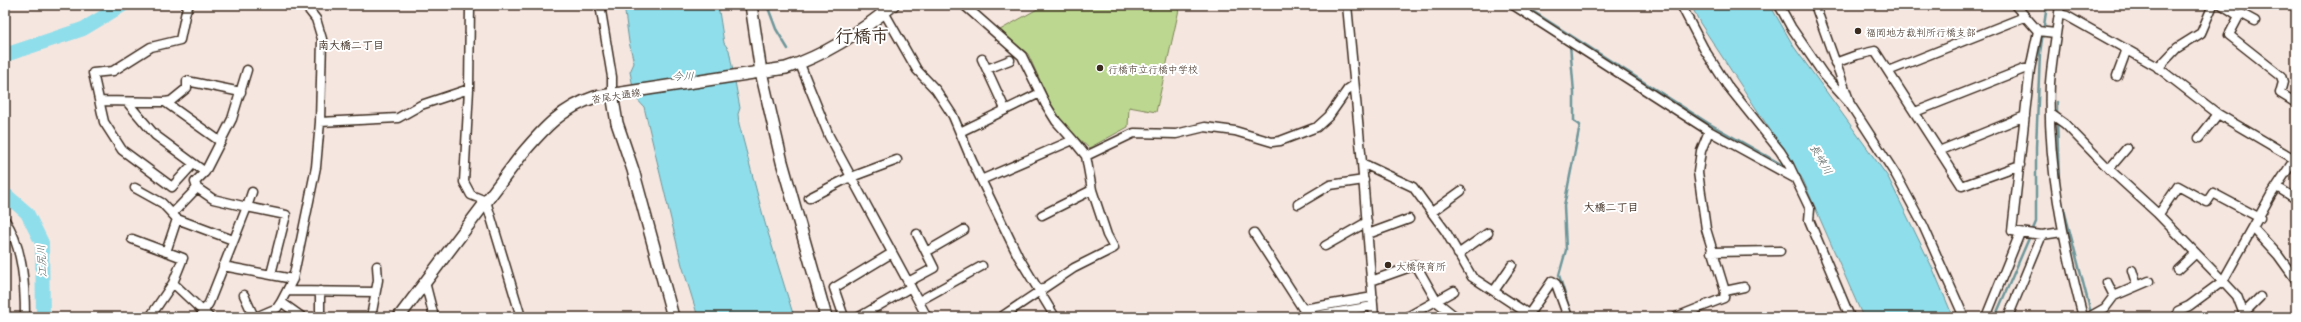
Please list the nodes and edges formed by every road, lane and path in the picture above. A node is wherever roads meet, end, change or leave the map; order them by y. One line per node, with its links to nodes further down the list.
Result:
1 (189, 5): 42 (street)
2 (304, 5): 52 (street)
3 (470, 5): 38 (street)
4 (600, 5): 41 (street)
5 (751, 5): 33 (main road)
6 (964, 5): 40 (street)
7 (1347, 5): 37 (street)
8 (1513, 5): 53 (street)
9 (1681, 5): 69 (street)
10 (1779, 5): 35 (street)
11 (1815, 5): 26 (street)
12 (2015, 5): 19 (street)
13 (2060, 5): 17 (street)
14 (2213, 5): 28 (street)
15 (2222, 5): 18 (street)
16 (888, 9): 27 (main road, 沓尾大通線); 54 (street)
17 (2059, 14): 22 (street); 23 (street)
18 (2239, 16): 20 (street); 45 (street)
19 (2024, 17): 21 (street); 32 (street)
20 (2255, 21)
21 (2038, 31): 22 (street); 30 (street)
22 (2053, 33): 49 (street)
23 (2127, 50): 28 (street); 36 (street)
24 (982, 59): 29 (street)
25 (1010, 60): 29 (street)
26 (1835, 63): 32 (street); 34 (street)
27 (800, 64): 33 (main road, 沓尾大通線); 68 (street)
28 (2158, 68): 50 (street)
29 (987, 69): 47 (street)
30 (2030, 69): 48 (street); 51 (street)
31 (247, 70): 39 (street)
32 (1888, 71): 48 (street)
33 (761, 72): 41 (main road, 沓尾大通線); 158 (main road)
34 (1838, 73): 35 (street); 46 (street)
35 (1824, 76): 46 (street)
36 (2117, 76)
37 (1354, 85): 60 (street); 63 (street)
38 (469, 89): 52 (street); 80 (street)
39 (241, 92): 44 (street); 57 (street)
40 (1040, 93): 47 (street); 56 (street)
41 (616, 94): 80 (main road, 沓尾大通線); 157 (main road)
42 (100, 102): 43 (street); 64 (street)
43 (127, 102): 44 (street); 64 (street)
44 (165, 102): 57 (street)
45 (2296, 102)
46 (1850, 104): 171 (street)
47 (1005, 109): 54 (street)
48 (1915, 112): 59 (street)
49 (2051, 114): 66 (street); 93 (street)
50 (2218, 114): 55 (street); 61 (street)
51 (2025, 116): 59 (street); 65 (street)
52 (320, 122): 117 (street)
53 (1709, 131): 69 (street); 106 (street)
54 (960, 132): 70 (street)
55 (2199, 138)
56 (1073, 140): 60 (street); 70 (street)
57 (221, 142): 67 (street)
58 (2127, 148): 66 (street)
59 (1939, 151): 65 (street)
60 (1086, 156): 75 (street)
61 (2296, 159): 72 (street)
62 (897, 160): 68 (street)
63 (1362, 163): 71 (street); 83 (street)
64 (193, 164): 67 (street)
65 (2020, 164): 96 (street)
66 (2109, 169): 84 (street)
67 (205, 172): 74 (street)
68 (851, 179): 78 (street); 107 (street)
69 (1796, 179): 170 (street)
70 (981, 180): 128 (street)
71 (1364, 180): 81 (street); 90 (street)
72 (2277, 187): 79 (street); 87 (street)
73 (135, 188): 86 (street)
74 (197, 188): 82 (street); 86 (street)
75 (1092, 190): 85 (street); 128 (street)
76 (1461, 191): 83 (street)
77 (252, 192): 82 (street)
78 (809, 198)
79 (2296, 199)
80 (486, 201): 122 (main road, 沓尾大通線); 156 (street)
81 (1298, 204)
82 (247, 207): 101 (street); 116 (street)
83 (1432, 212): 109 (street)
84 (2159, 214): 87 (street); 108 (street)
85 (1042, 215)
86 (175, 216): 101 (street); 104 (street)
87 (2260, 218): 91 (street)
88 (1409, 219): 98 (street)
89 (5, 220): 149 (street)
90 (1367, 222): 98 (street); 102 (street)
91 (2254, 229): 118 (street); 121 (street)
92 (964, 230): 105 (street)
93 (2062, 232): 99 (street); 174 (street)
94 (1254, 233): 137 (street)
95 (1488, 233): 109 (street)
96 (2020, 233): 99 (street); 172 (street)
97 (917, 234): 105 (street)
98 (1368, 234): 119 (street)
99 (2039, 235): 173 (street)
100 (132, 239): 104 (street)
101 (233, 240): 111 (street)
102 (1326, 246)
103 (1780, 251): 106 (street)
104 (166, 252): 124 (street)
105 (926, 252): 125 (street)
106 (1711, 252): 133 (street)
107 (892, 253): 125 (street); 159 (street)
108 (2196, 253): 115 (street); 121 (street)
109 (1458, 254): 132 (street)
110 (1512, 265): 132 (street)
111 (223, 266): 116 (street); 145 (street)
112 (377, 266): 134 (street)
113 (982, 266): 139 (street)
114 (2132, 270): 127 (street)
115 (2178, 270)
116 (271, 274): 117 (street)
117 (293, 279): 129 (street)
118 (2296, 280)
119 (1372, 281): 137 (street); 141 (street)
120 (2149, 281): 127 (street)
121 (2223, 281): 143 (street); 146 (street)
122 (425, 282): 154 (main road, 沓尾大通線); 155 (street)
123 (2107, 282): 136 (street)
124 (173, 283): 145 (street); 147 (street)
125 (909, 285): 139 (street); 160 (street)
126 (1744, 286): 133 (street)
127 (2137, 286): 136 (street)
128 (1040, 290): 162 (street); 163 (street)
129 (288, 291): 130 (street); 140 (street)
130 (320, 291): 134 (street); 152 (street)
131 (1454, 291): 141 (street)
132 (1494, 291): 148 (street)
133 (1725, 291): 169 (street)
134 (375, 292): 153 (street)
135 (244, 295): 150 (street)
136 (2114, 296): 175 (street)
137 (1373, 297): 142 (street)
138 (2260, 297): 146 (street)
139 (919, 301): 161 (street)
140 (281, 302): 150 (street); 151 (street)
141 (1437, 302): 144 (street); 167 (street)
142 (1373, 306): 164 (street); 165 (street)
143 (2178, 311)
144 (1420, 314): 166 (street)
145 (204, 315)
146 (2244, 315)
147 (154, 316)
148 (1531, 316): 168 (street)
149 (25, 317)
150 (255, 317)
151 (302, 317)
152 (324, 317)
153 (371, 317)
154 (399, 317)
155 (434, 317)
156 (521, 317)
157 (673, 317)
158 (826, 317)
159 (844, 317)
160 (859, 317)
161 (927, 317)
162 (1001, 317)
163 (1055, 317)
164 (1309, 317)
165 (1374, 317)
166 (1407, 317)
167 (1456, 317)
168 (1568, 317)
169 (1676, 317)
170 (1850, 317)
171 (1964, 317)
172 (1986, 317)
173 (2008, 317)
174 (2083, 317)
175 (2089, 317)

